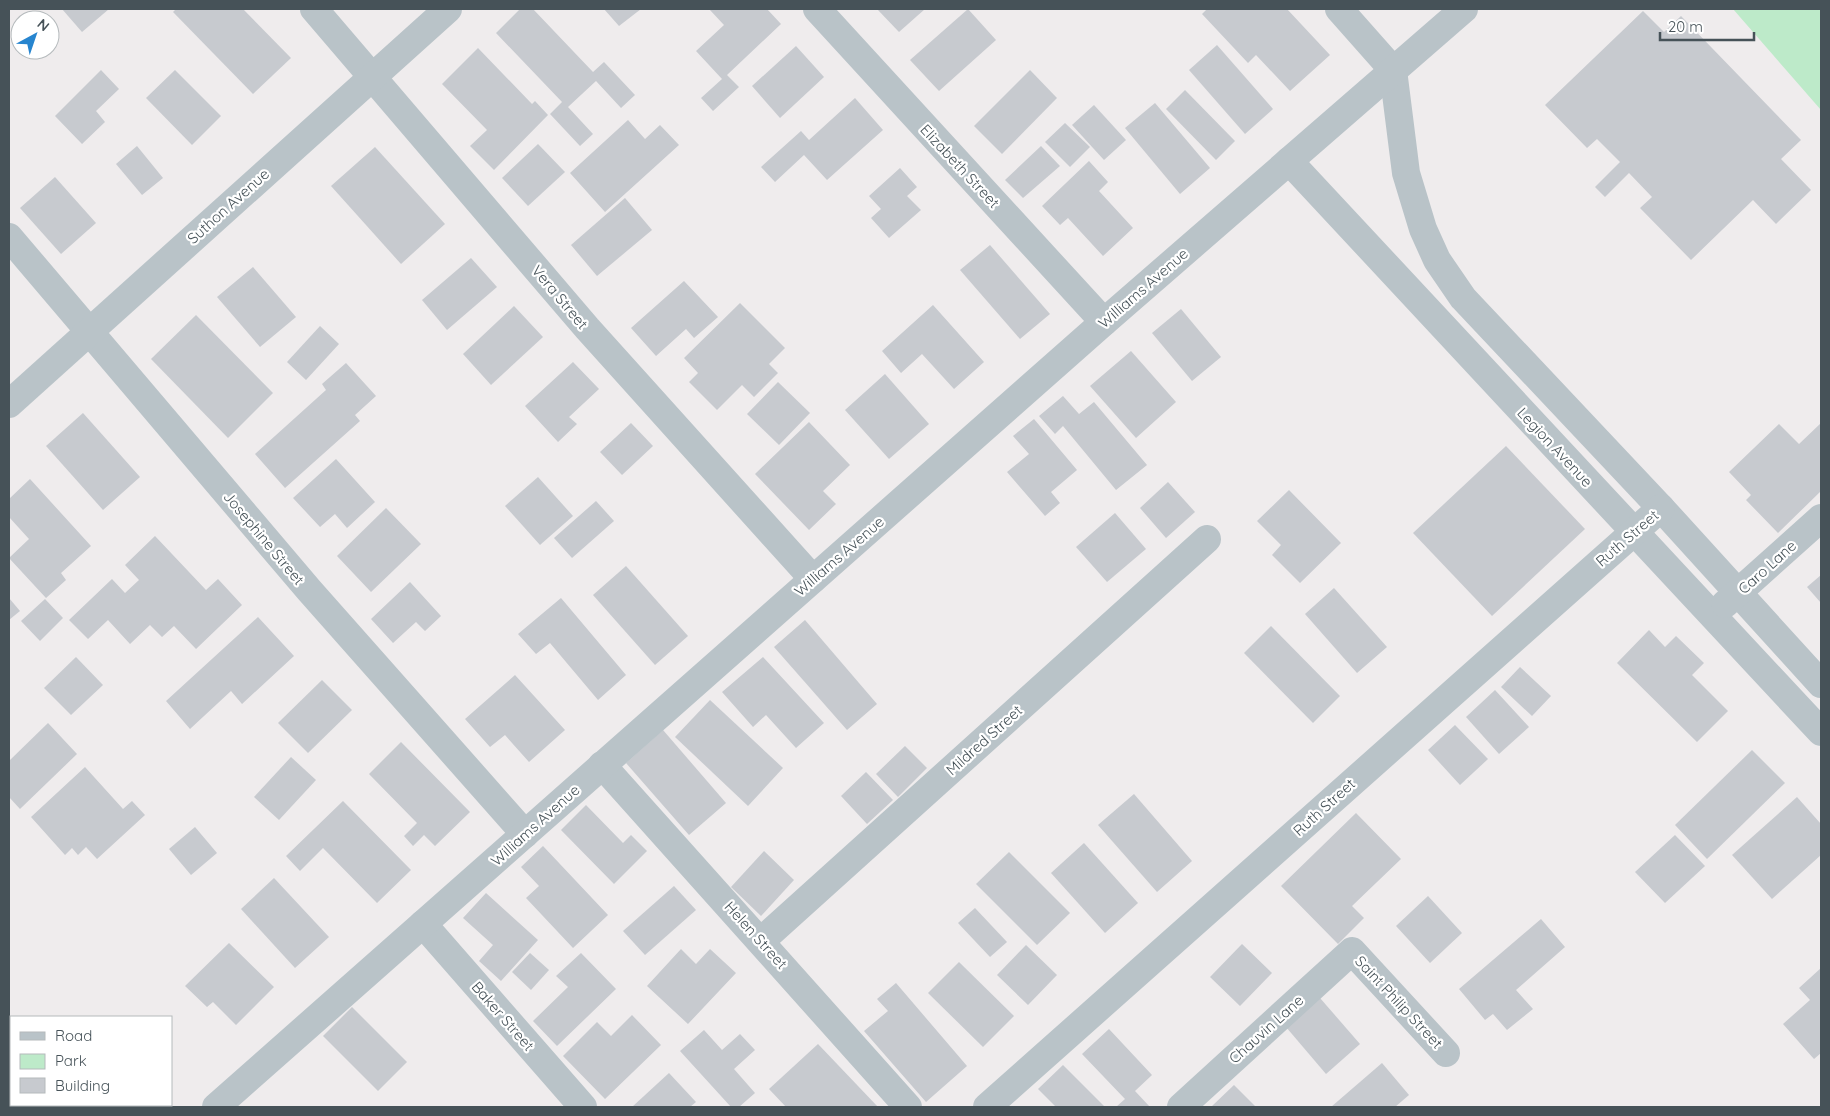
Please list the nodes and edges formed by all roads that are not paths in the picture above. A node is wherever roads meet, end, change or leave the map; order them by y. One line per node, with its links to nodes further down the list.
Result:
1 (314, 9): 7 (street, Vera Street)
2 (448, 9): 7 (street, Suthon Avenue)
3 (817, 9): 11 (street, Elizabeth Street)
4 (1339, 9): 6 (street)
5 (1464, 9): 6 (street, Williams Avenue)
6 (1394, 70): 8 (street, Williams Avenue); 10 (street)
7 (373, 76): 12 (street, Suthon Avenue); 19 (street, Vera Street)
8 (1289, 161): 11 (street, Williams Avenue); 13 (street, Legion Avenue)
9 (9, 237): 12 (street, Josephine Street)
10 (1479, 314): 13 (street); 15 (street)
11 (1104, 322): 19 (street, Williams Avenue)
12 (89, 332): 14 (street, Suthon Avenue); 25 (street, Josephine Street)
13 (1453, 337): 17 (street, Legion Avenue)
14 (9, 404)
15 (1661, 508): 17 (street, Ruth Street); 20 (street)
16 (1821, 518): 20 (street, Caro Lane)
17 (1634, 531): 21 (street, Legion Avenue); 33 (street, Ruth Street)
18 (1207, 539): 27 (street, Mildred Street)
19 (813, 579): 24 (street, Williams Avenue)
20 (1738, 592): 21 (street, Caro Lane); 22 (street)
21 (1712, 616): 23 (street, Legion Avenue)
22 (1821, 684)
23 (1821, 732)
24 (602, 765): 25 (street, Williams Avenue); 27 (street, Helen Street)
25 (525, 834): 26 (street, Williams Avenue)
26 (423, 924): 30 (street, Williams Avenue); 31 (street, Baker Street)
27 (761, 940): 32 (street, Helen Street)
28 (1352, 951): 29 (street, Saint Philip Street); 34 (street, Chauvin Lane)
29 (1446, 1053)
30 (216, 1107)
31 (583, 1107)
32 (908, 1107)
33 (987, 1107)
34 (1181, 1107)

